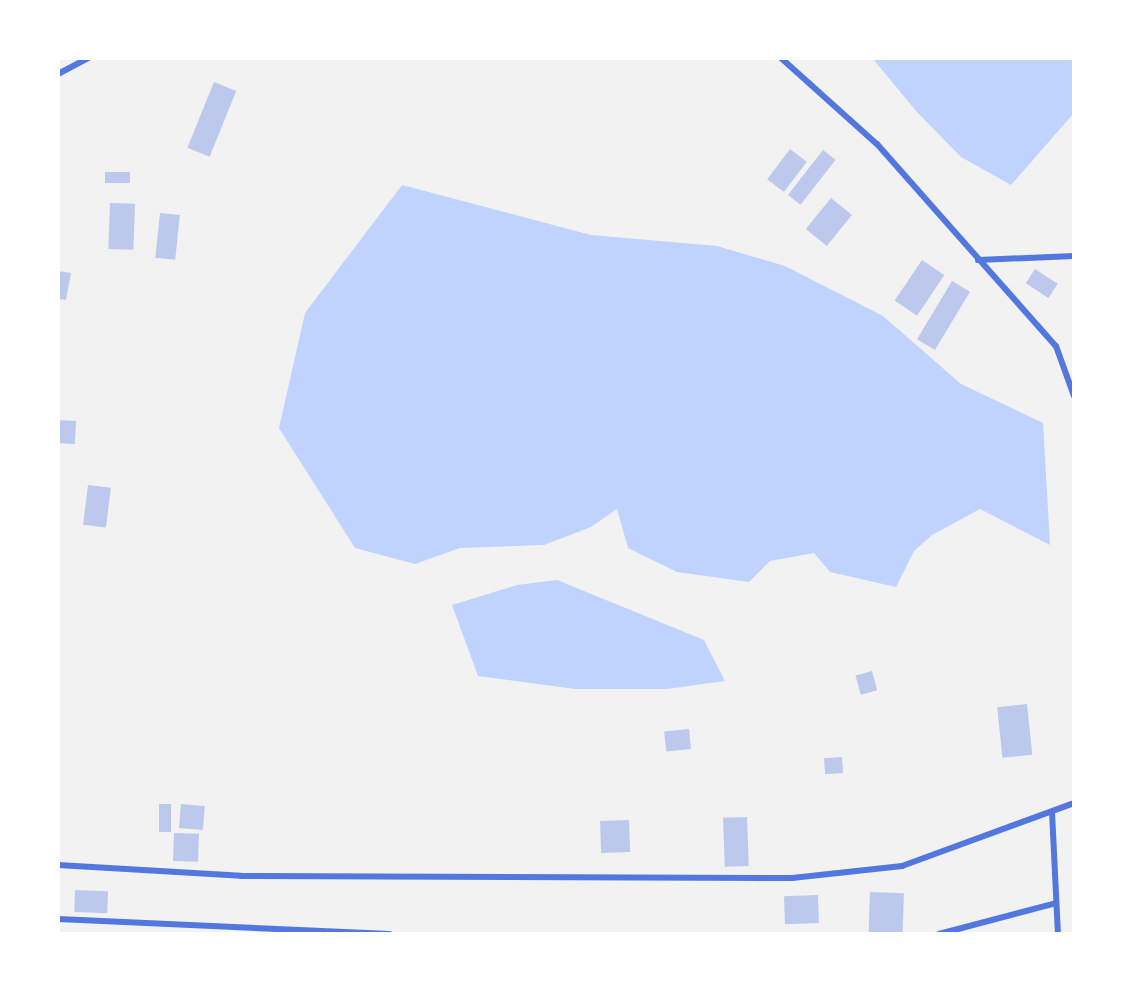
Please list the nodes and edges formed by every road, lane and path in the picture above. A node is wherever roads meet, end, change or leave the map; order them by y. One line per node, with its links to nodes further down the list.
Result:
1 (88, 58): 3 (street)
2 (781, 58): 6 (street)
3 (78, 61): 4 (street)
4 (58, 74)
5 (1074, 256): 6 (street)
6 (978, 260): 7 (street)
7 (1074, 396)
8 (1074, 803): 9 (street)
9 (1052, 812): 10 (street); 11 (street)
10 (58, 866)
11 (1056, 903): 14 (street); 15 (street)
12 (58, 919): 13 (street)
13 (390, 933)
14 (939, 933)
15 (1058, 933)

